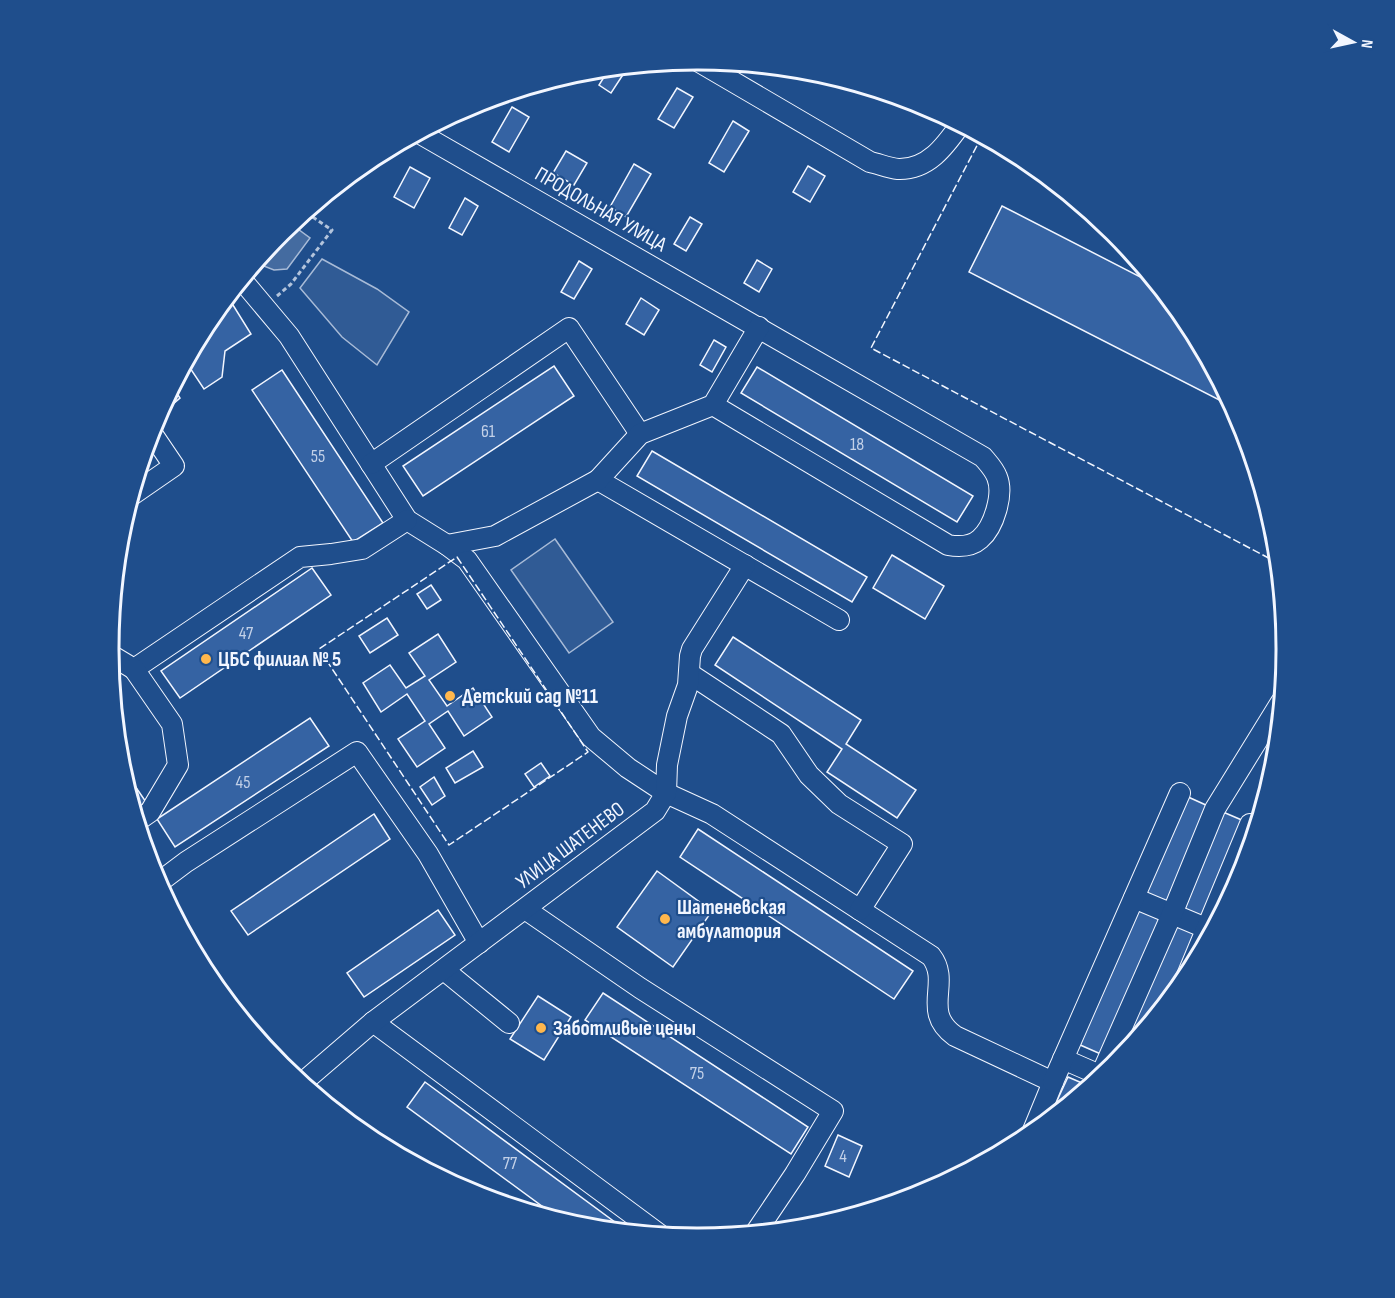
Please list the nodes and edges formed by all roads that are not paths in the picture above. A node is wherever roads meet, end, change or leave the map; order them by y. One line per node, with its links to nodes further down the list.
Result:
1 (715, 71): 2 (street)
2 (956, 131)
3 (427, 138): 5 (street, ПРОДОЛЬНАЯ УЛИЦА)
4 (248, 287): 9 (street)
5 (759, 327): 6 (street); 6 (street, ПРОДОЛЬНАЯ УЛИЦА)
6 (713, 405): 7 (street)
7 (640, 434): 9 (street); 10 (street)
8 (158, 442): 11 (street)
9 (371, 464): 12 (street)
10 (598, 480): 13 (street); 14 (street)
11 (142, 488)
12 (406, 520): 13 (street); 17 (street)
13 (447, 545): 20 (street)
14 (745, 565): 15 (street); 18 (street)
15 (839, 620)
16 (119, 660): 17 (street)
17 (134, 669): 22 (street)
18 (690, 674): 20 (street); 28 (street)
19 (1272, 717): 29 (street)
20 (666, 793): 27 (street, УЛИЦА ШАТЕНЕВО); 28 (street)
21 (1180, 793): 26 (street)
22 (144, 816)
23 (1237, 856): 25 (street)
24 (166, 877): 31 (street)
25 (1229, 877)
26 (1134, 898): 29 (street); 36 (street)
27 (525, 909): 31 (street, УЛИЦА ШАТЕНЕВО); 41 (street)
28 (860, 910): 39 (street)
29 (1172, 914): 30 (street); 35 (street)
30 (1204, 927)
31 (479, 943): 32 (street, УЛИЦА ШАТЕНЕВО)
32 (444, 969): 33 (street, УЛИЦА ШАТЕНЕВО); 34 (street)
33 (373, 1022): 38 (street, УЛИЦА ШАТЕНЕВО); 42 (street)
34 (509, 1023)
35 (1111, 1054)
36 (1063, 1059): 37 (street); 39 (street)
37 (1092, 1072)
38 (309, 1077)
39 (1053, 1082): 40 (street)
40 (1039, 1116)
41 (761, 1224)
42 (647, 1225)

